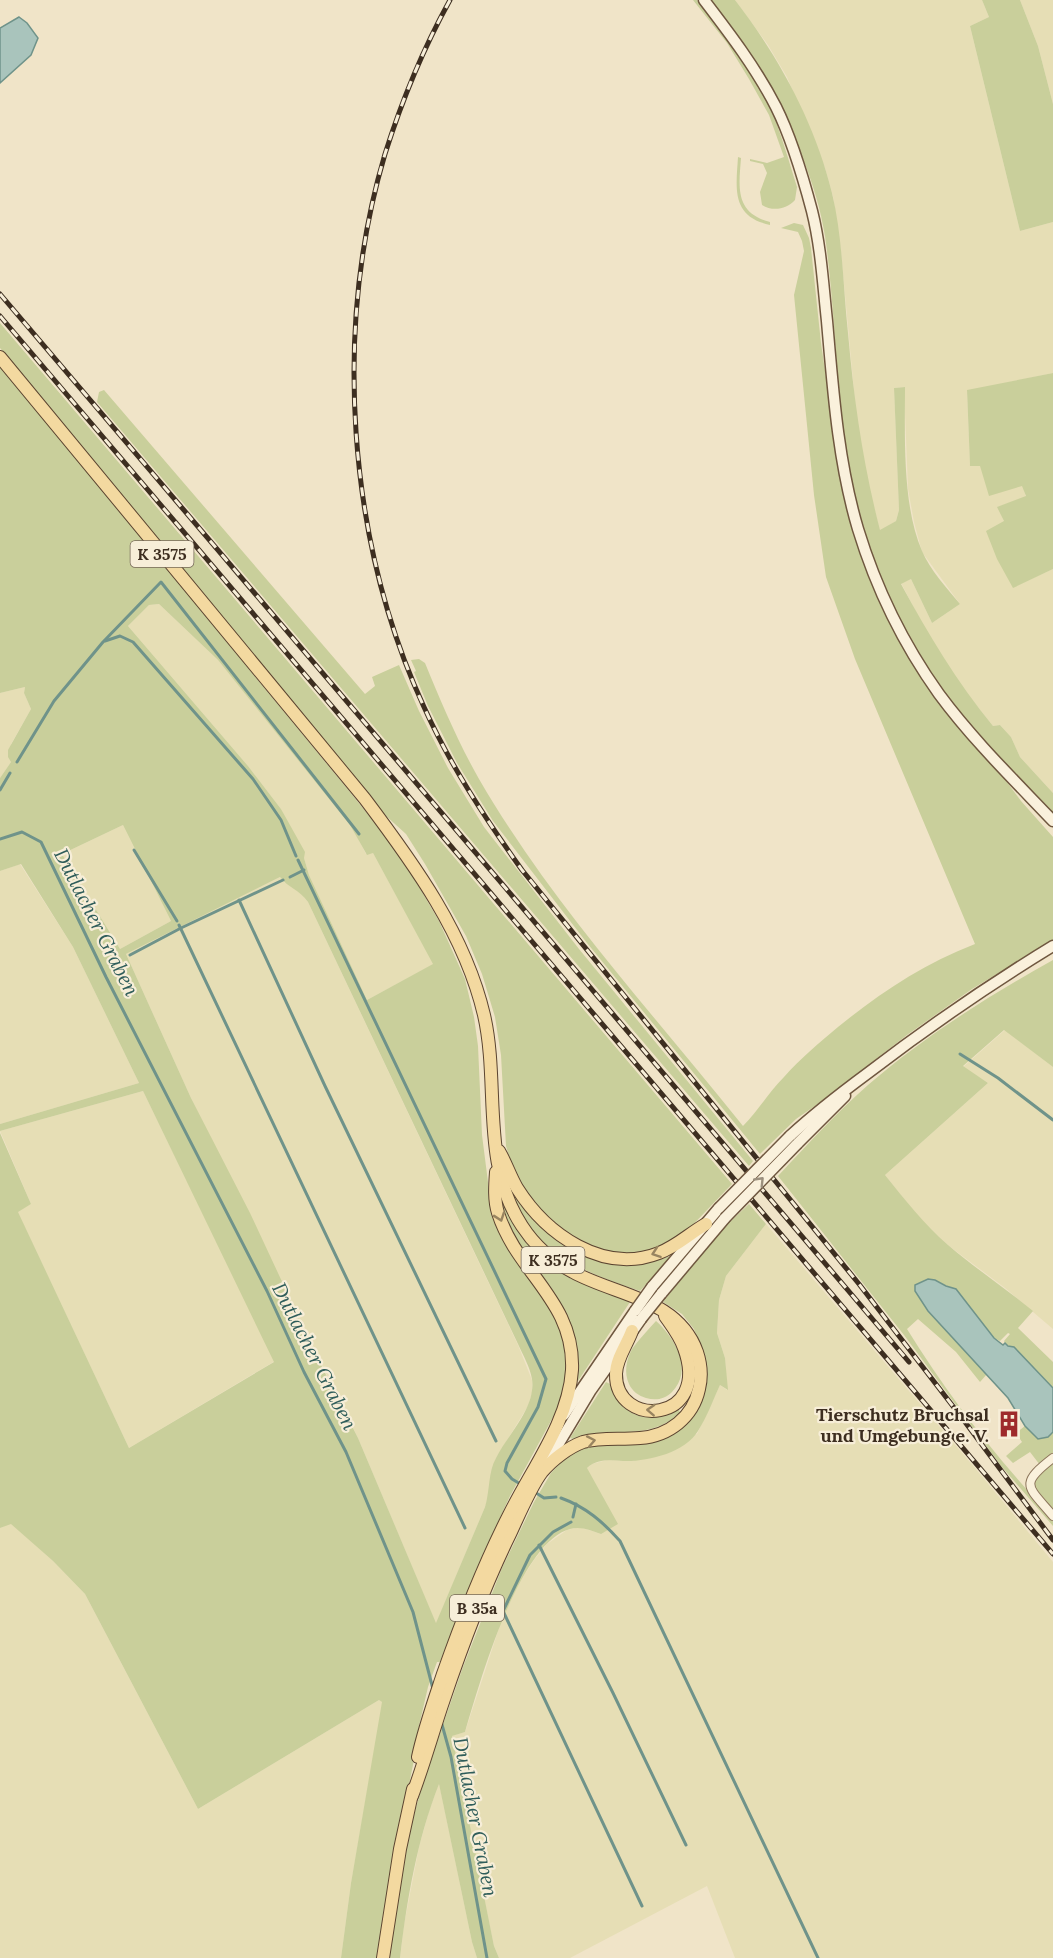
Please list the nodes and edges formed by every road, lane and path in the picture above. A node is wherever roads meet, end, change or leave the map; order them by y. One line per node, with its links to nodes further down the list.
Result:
1 (704, 0): 3 (main road)
2 (0, 357): 6 (main road, K 3575)
3 (1053, 821)
4 (1053, 946): 5 (main road, B 35a)
5 (793, 1140): 8 (main road, B 35a, bridge); 9 (main road, B 35a, one-way to 5, bridge)
6 (494, 1142): 7 (main road, K 3575); 8 (main road, one-way to 6)
7 (496, 1159): 10 (main road, K 3575); 13 (main road, one-way to 13)
8 (706, 1224): 9 (main road, B 35a)
9 (656, 1291): 11 (main road, B 35a, bridge)
10 (661, 1310): 12 (main road, one-way to 12); 15 (main road, one-way to 10)
11 (638, 1315): 12 (main road, B 35a); 13 (main road, B 35a)
12 (632, 1331): 15 (main road, B 35a)
13 (561, 1420): 15 (main road, B 35a)
14 (1053, 1458): 17 (street)
15 (536, 1477): 16 (main road, B 35a)
16 (513, 1516): 18 (main road, B 35a); 18 (main road, B 35a)
17 (1053, 1516)
18 (412, 1796): 19 (main road, B 35a)
19 (383, 1958)

